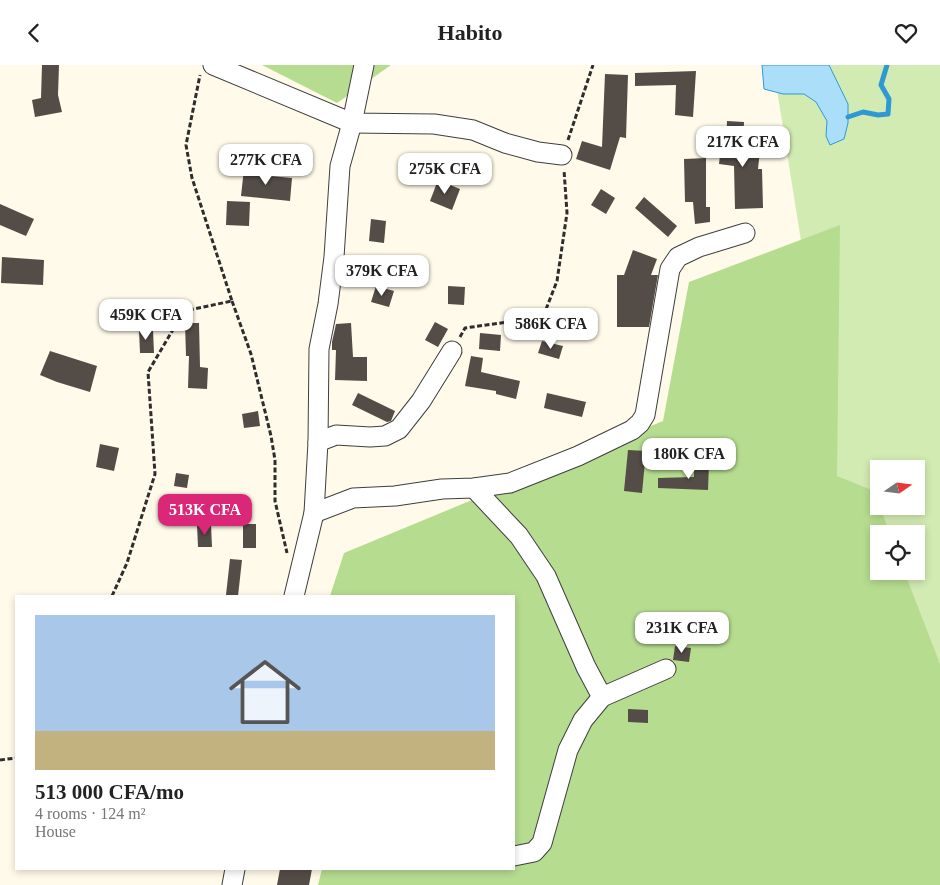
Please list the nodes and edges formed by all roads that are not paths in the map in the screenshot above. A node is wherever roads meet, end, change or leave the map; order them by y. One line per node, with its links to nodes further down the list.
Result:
1 (364, 65): 3 (street)
2 (207, 70): 3 (street)
3 (352, 123): 4 (street); 7 (street)
4 (562, 155)
5 (744, 233): 8 (street)
6 (452, 351): 7 (street)
7 (318, 442): 9 (street)
8 (474, 488): 9 (street); 12 (street)
9 (314, 513): 10 (street)
10 (296, 589)
11 (666, 669): 12 (street)
12 (602, 697): 13 (street)
13 (515, 856)
14 (235, 870): 15 (street)
15 (232, 885)

